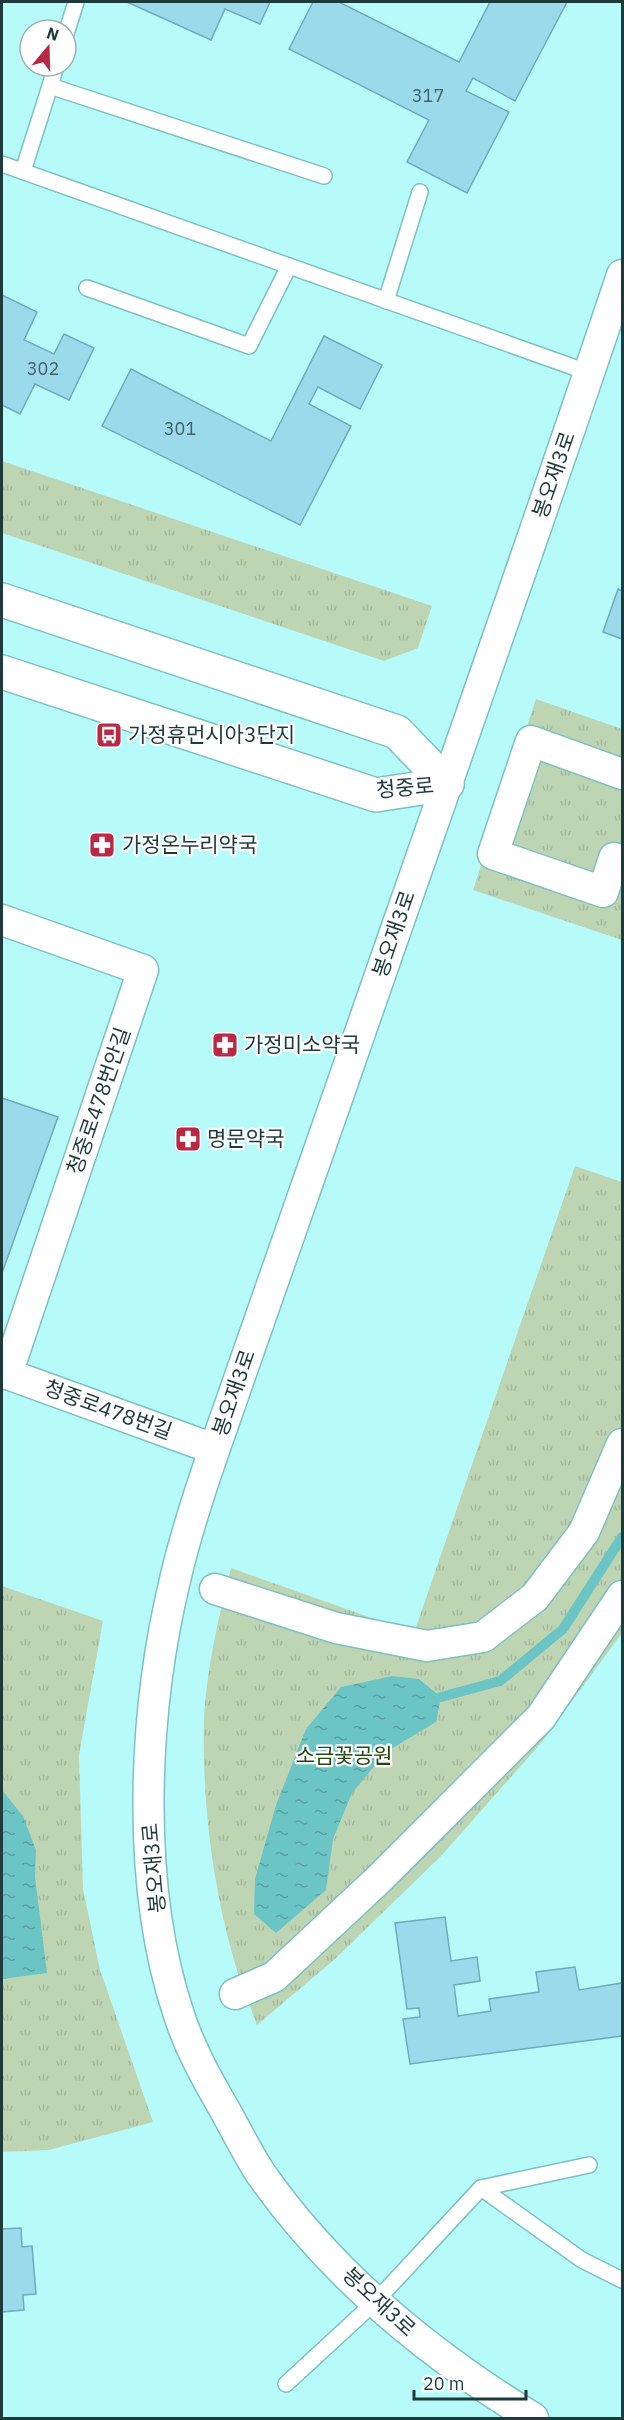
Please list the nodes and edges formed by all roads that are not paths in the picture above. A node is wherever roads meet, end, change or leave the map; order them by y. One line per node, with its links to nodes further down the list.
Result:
1 (76, 2): 2 (lane)
2 (71, 18)
3 (52, 78): 4 (lane)
4 (50, 86): 6 (lane); 7 (lane)
5 (2, 164): 6 (lane)
6 (23, 171): 9 (lane)
7 (324, 176)
8 (420, 192): 12 (lane)
9 (289, 266): 11 (lane); 12 (lane)
10 (622, 275): 13 (street, 봉오재3로)
11 (87, 288)
12 (386, 300): 13 (lane)
13 (590, 373): 17 (street, 봉오재3로)
14 (2, 600): 17 (street, 청중로)
15 (2, 672): 17 (street, 청중로)
16 (622, 774): 18 (street)
17 (447, 784): 22 (street, 봉오재3로)
18 (622, 862)
19 (2, 920): 20 (street, 청중로478번안길)
20 (4, 1373): 22 (street, 청중로478번길)
21 (622, 1444): 23 (street)
22 (214, 1449): 30 (street, 봉오재3로)
23 (614, 1480): 24 (street)
24 (215, 1589)
25 (622, 1596): 26 (street)
26 (235, 1994)
27 (588, 2165): 28 (lane)
28 (481, 2188): 29 (lane); 30 (lane)
29 (622, 2280)
30 (376, 2301): 31 (lane); 32 (street, 봉오재3로)
31 (286, 2384)
32 (533, 2418)

